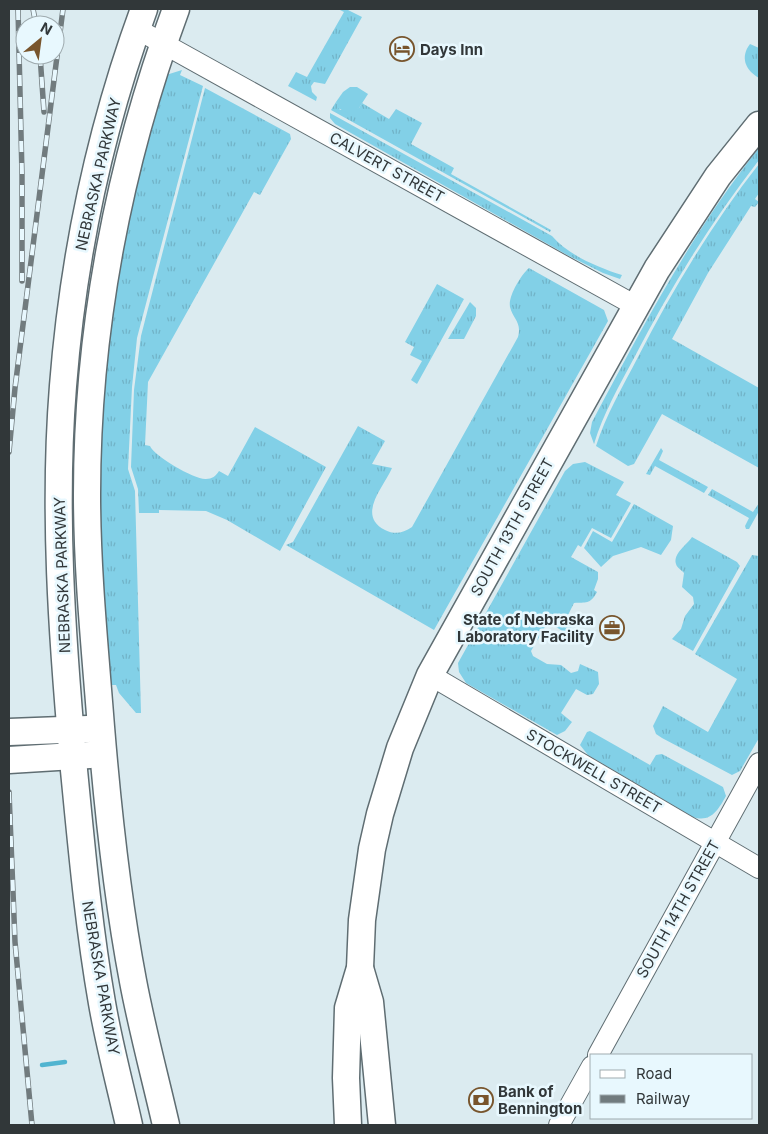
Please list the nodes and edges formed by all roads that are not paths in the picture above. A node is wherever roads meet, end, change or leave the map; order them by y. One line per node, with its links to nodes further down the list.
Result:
1 (176, 9): 3 (main road, NEBRASKA PARKWAY)
2 (141, 19): 3 (street, CALVERT STREET); 7 (main road, NEBRASKA PARKWAY)
3 (163, 43): 5 (street, CALVERT STREET); 9 (main road, NEBRASKA PARKWAY)
4 (759, 125): 5 (main road, SOUTH 13TH STREET)
5 (636, 306): 6 (main road, SOUTH 13TH STREET)
6 (430, 675): 13 (street, STOCKWELL STREET); 15 (main road, SOUTH 13TH STREET)
7 (70, 729): 8 (main road); 9 (main road); 10 (main road, NEBRASKA PARKWAY)
8 (9, 732)
9 (102, 741): 10 (main road); 19 (main road, NEBRASKA PARKWAY)
10 (73, 756): 11 (main road); 18 (main road, NEBRASKA PARKWAY)
11 (9, 760)
12 (759, 763): 13 (street, SOUTH 14TH STREET)
13 (715, 842): 14 (street, STOCKWELL STREET); 16 (street, SOUTH 14TH STREET)
14 (759, 868)
15 (360, 968): 20 (main road, SOUTH 13TH STREET); 21 (main road, SOUTH 13TH STREET)
16 (599, 1054)
17 (590, 1070): 22 (street)
18 (129, 1125)
19 (166, 1125)
20 (348, 1125)
21 (382, 1125)
22 (560, 1125)

